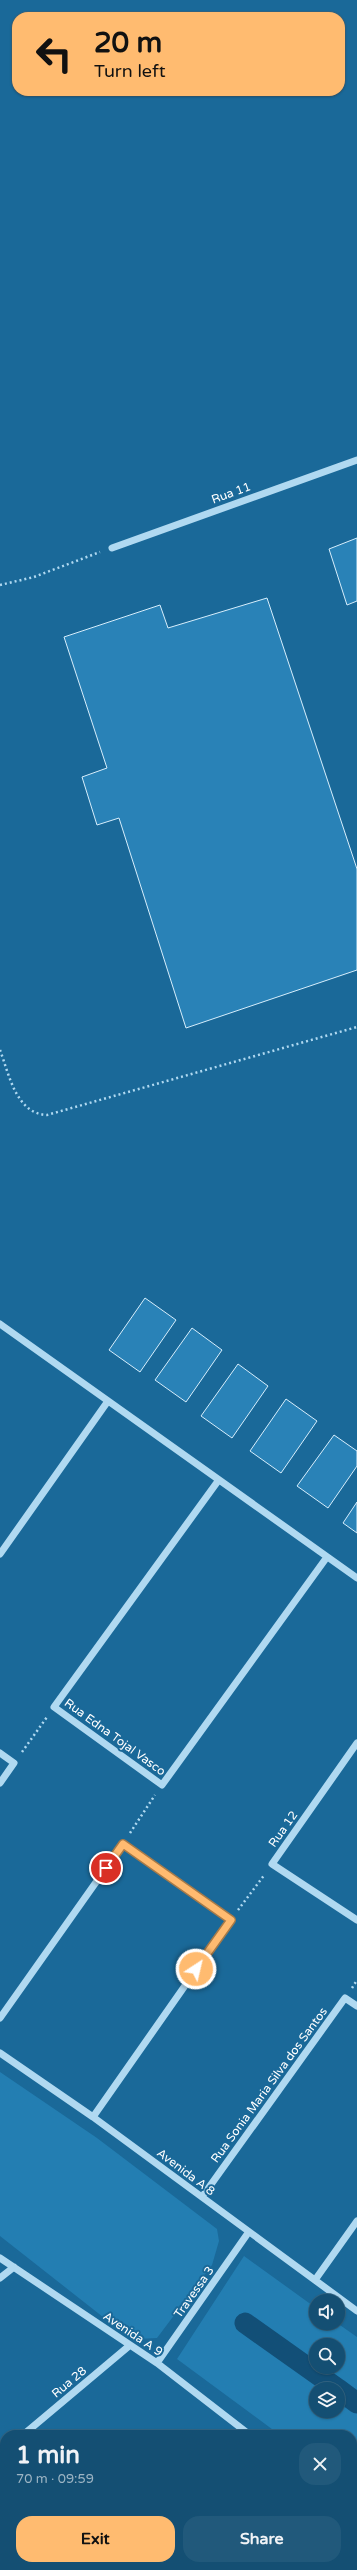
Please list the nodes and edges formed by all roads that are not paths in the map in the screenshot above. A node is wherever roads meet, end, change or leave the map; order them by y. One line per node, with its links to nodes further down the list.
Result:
1 (357, 460): 2 (street, Rua 11)
2 (112, 548)
3 (1, 1326): 4 (street)
4 (108, 1401): 5 (street); 6 (street)
5 (218, 1481): 7 (street); 7 (street, Rua Edna Tojal Vasco)
6 (0, 1554)
7 (327, 1557): 8 (street)
8 (357, 1578)
9 (357, 1744): 12 (street, Rua 12)
10 (0, 1753): 11 (street)
11 (0, 1782)
12 (357, 1920)
13 (357, 2006): 17 (street, Rua Sonia Maria Silva dos Santos)
14 (0, 2018): 16 (street)
15 (0, 2053): 16 (street, Avenida A 8)
16 (93, 2117): 17 (street, Avenida A 8)
17 (202, 2198): 19 (street, Avenida A 8)
18 (357, 2221): 23 (street)
19 (248, 2233): 23 (street, Avenida A 8); 26 (street, Travessa 3)
20 (0, 2258): 21 (street, Avenida A 9)
21 (14, 2267): 22 (street); 25 (street, Avenida A 9)
22 (0, 2278)
23 (315, 2280): 24 (street, Avenida A 8)
24 (357, 2311)
25 (129, 2346): 26 (street, Avenida A 9); 27 (street, Rua 28)
26 (158, 2363): 28 (street, Avenida A 9)
27 (29, 2430)
28 (243, 2430)

